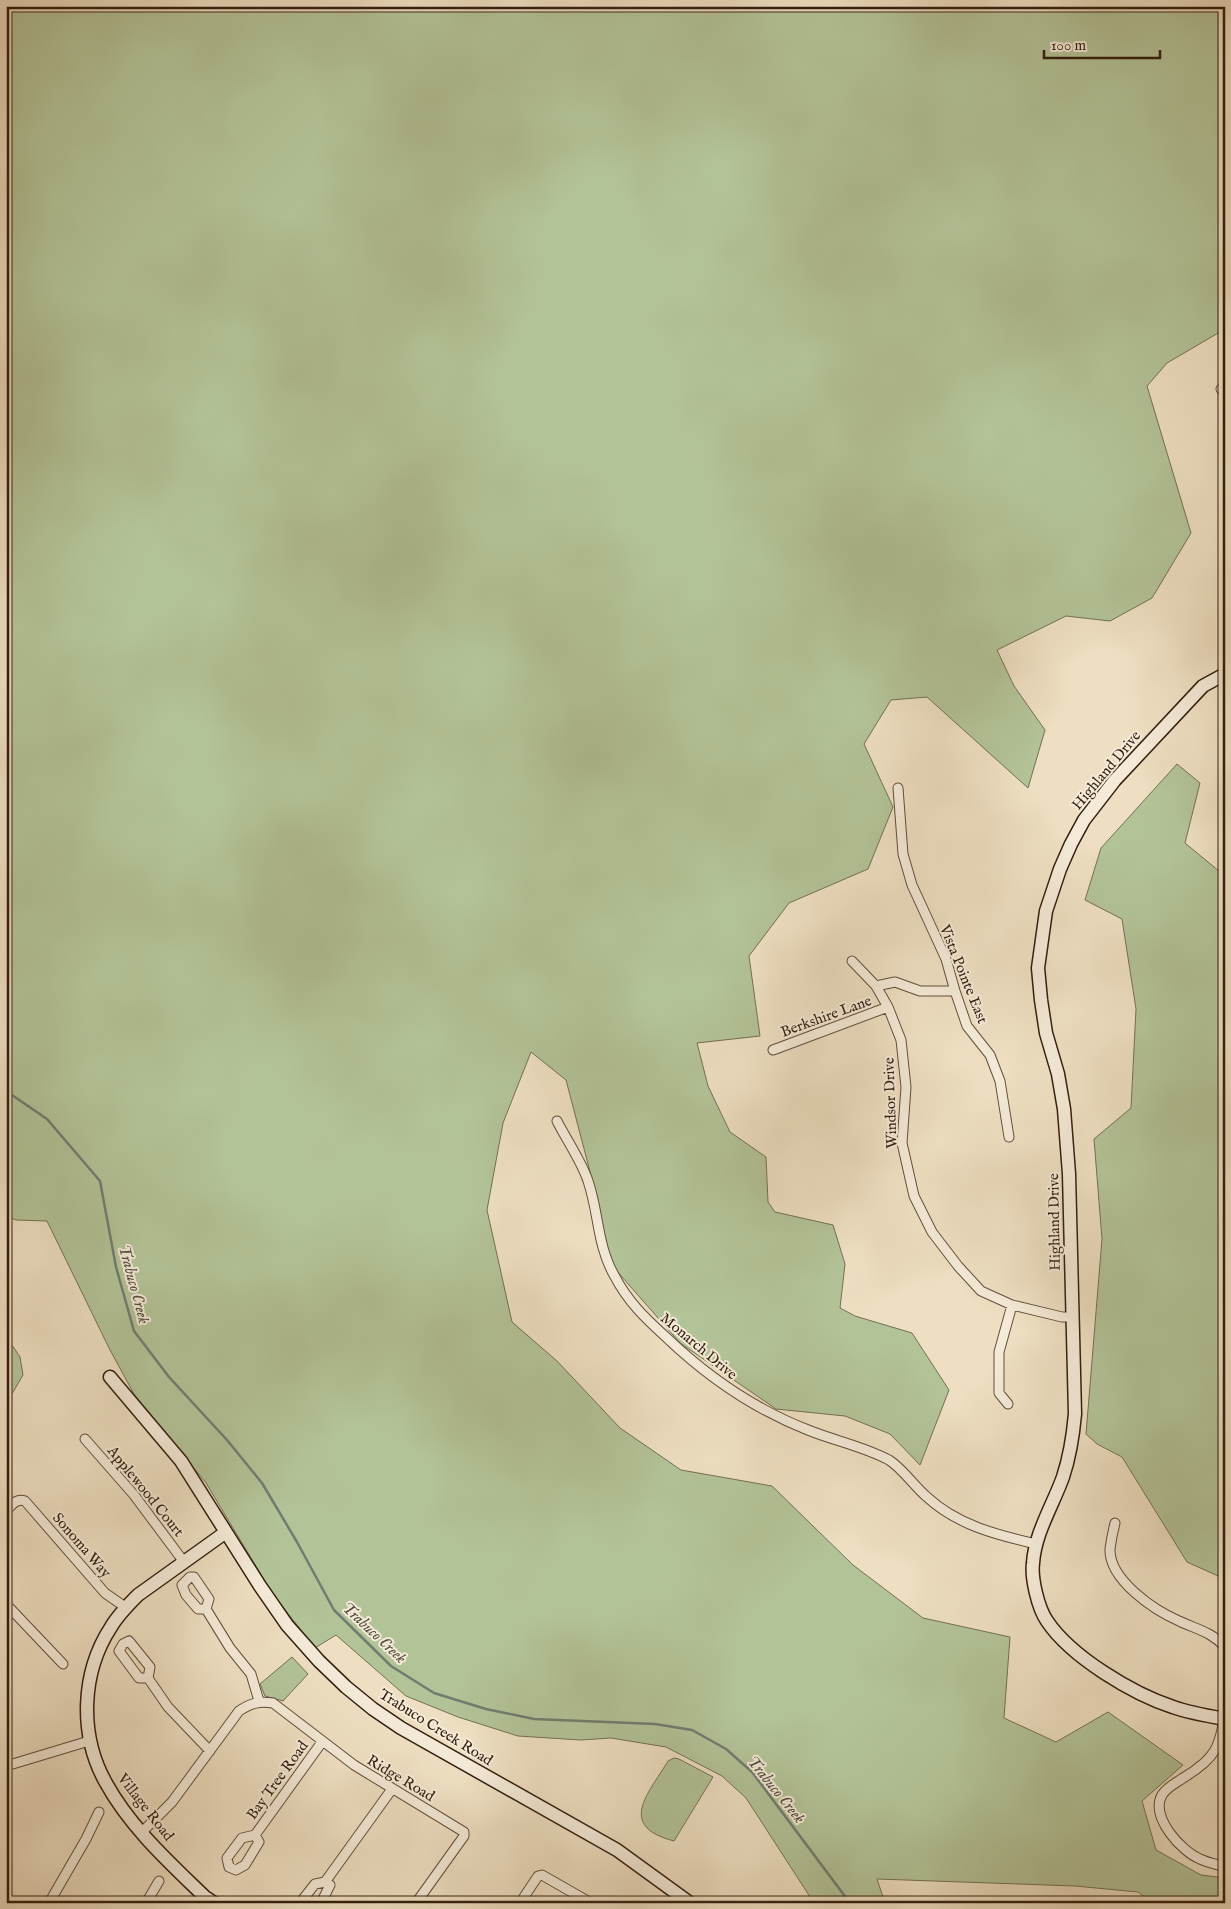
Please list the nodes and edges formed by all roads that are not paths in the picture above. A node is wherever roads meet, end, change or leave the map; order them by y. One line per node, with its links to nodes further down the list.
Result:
1 (1225, 674): 11 (street, Highland Drive)
2 (898, 788): 5 (street, Vista Pointe East)
3 (852, 961): 4 (street, Windsor Drive)
4 (876, 986): 5 (street); 6 (street, Windsor Drive)
5 (954, 991): 9 (street, Vista Pointe East)
6 (888, 1007): 7 (street, Berkshire Lane); 10 (street, Windsor Drive)
7 (773, 1050)
8 (557, 1121): 18 (street, Monarch Drive)
9 (1009, 1136)
10 (1012, 1305): 11 (street, Windsor Drive); 13 (street)
11 (1072, 1317): 18 (street, Highland Drive)
12 (110, 1377): 17 (street, Trabuco Creek Road)
13 (1008, 1404)
14 (85, 1439): 19 (street, Applewood Court)
15 (6, 1510): 21 (street, Sonoma Way)
16 (1115, 1523): 23 (street)
17 (226, 1532): 19 (street, Village Road); 49 (street, Trabuco Creek Road)
18 (1036, 1544): 27 (street, Highland Drive)
19 (184, 1562): 21 (street, Village Road)
20 (6, 1604): 24 (street)
21 (126, 1608): 28 (street, Village Road)
22 (206, 1609): 26 (street)
23 (1225, 1647)
24 (63, 1664)
25 (148, 1678): 30 (street)
26 (259, 1702): 29 (street, Ridge Road); 30 (street)
27 (1224, 1716): 38 (street)
28 (89, 1741): 31 (street); 36 (street, Village Road)
29 (322, 1742): 34 (street, Ridge Road); 37 (street, Bay Tree Road)
30 (210, 1751): 36 (street)
31 (6, 1766)
32 (6, 1779): 33 (street)
33 (6, 1789)
34 (392, 1789): 40 (street); 46 (street, Ridge Road)
35 (99, 1812): 41 (street)
36 (142, 1832): 43 (street, Village Road)
37 (255, 1835)
38 (1224, 1865)
39 (159, 1881): 42 (street)
40 (325, 1882): 44 (street); 45 (street)
41 (49, 1903)
42 (146, 1903)
43 (214, 1903)
44 (300, 1903)
45 (321, 1903)
46 (416, 1903)
47 (520, 1903): 48 (street)
48 (591, 1903)
49 (690, 1903)

